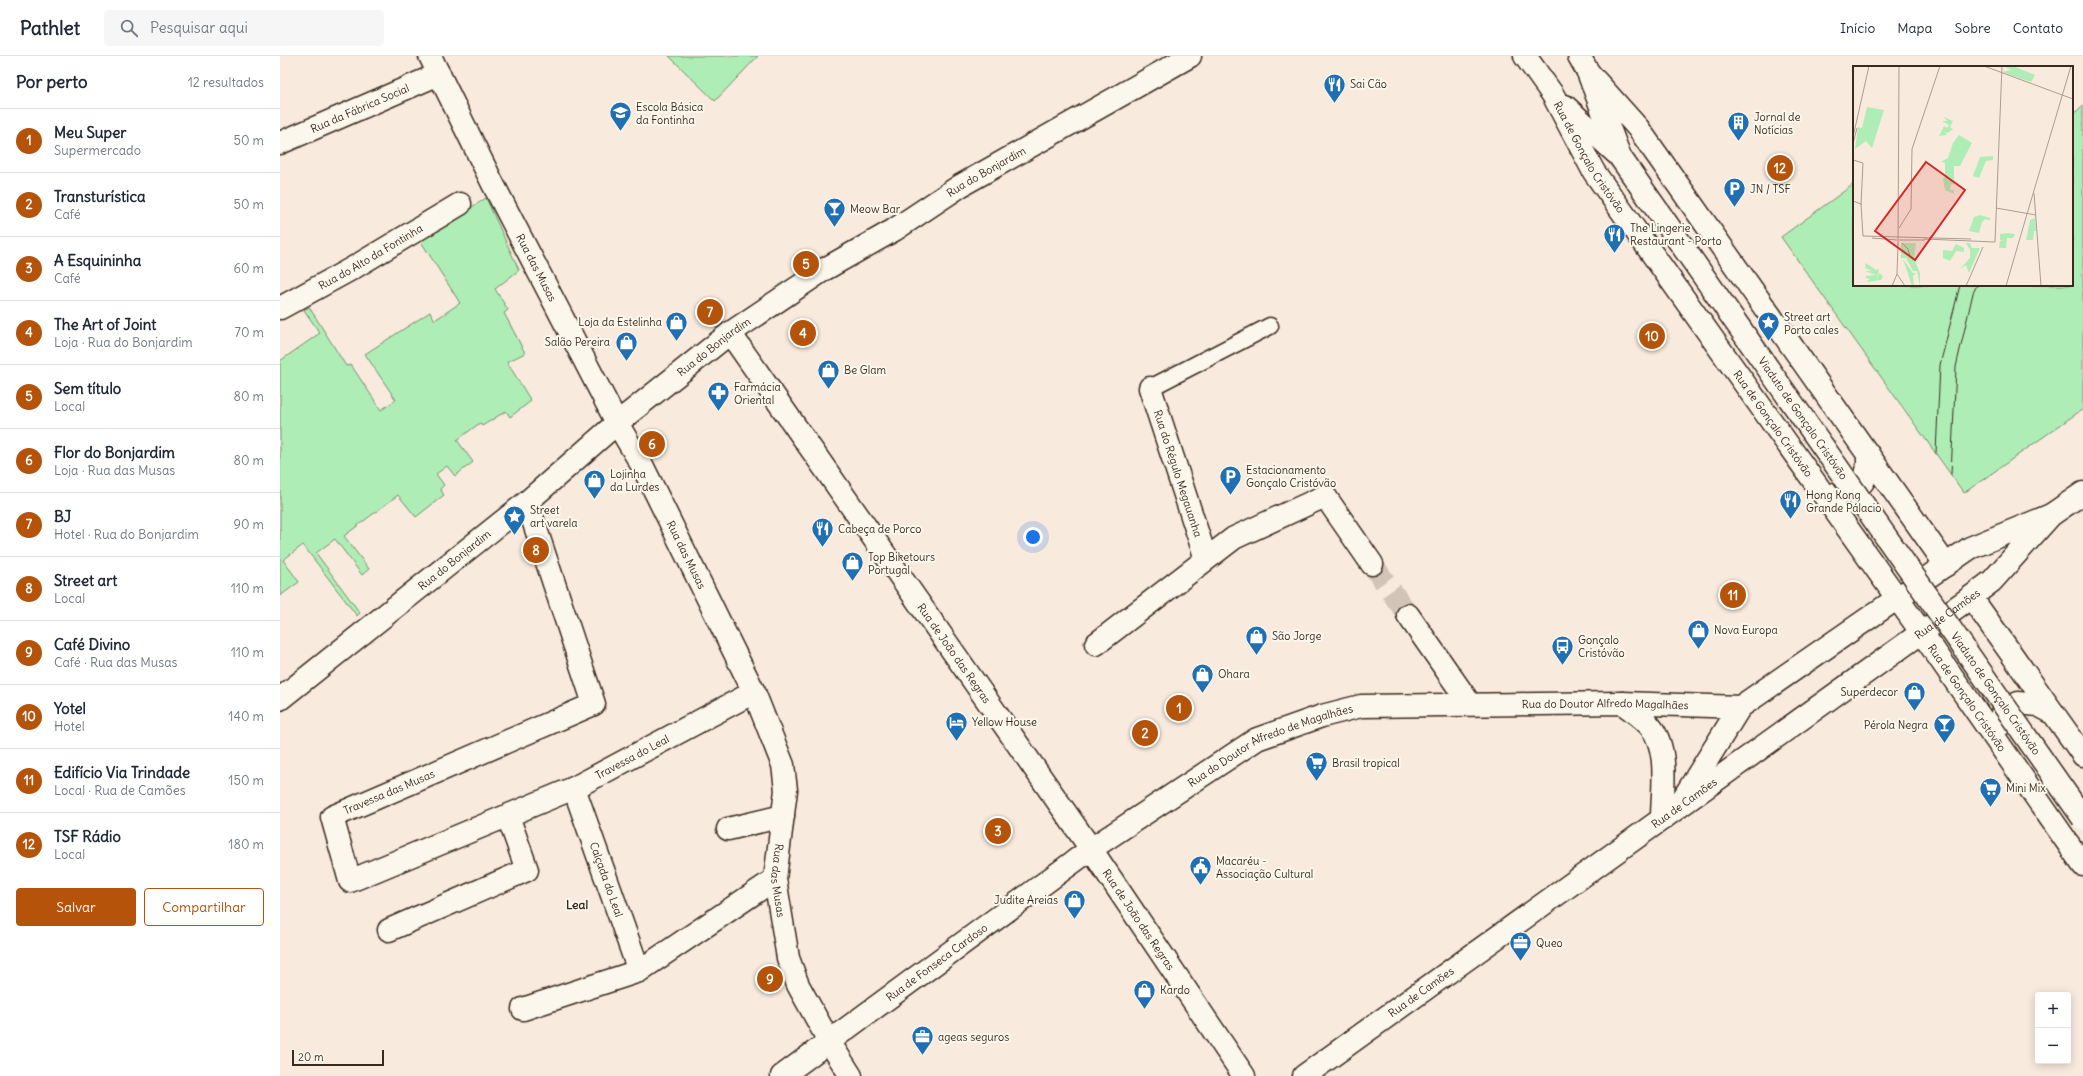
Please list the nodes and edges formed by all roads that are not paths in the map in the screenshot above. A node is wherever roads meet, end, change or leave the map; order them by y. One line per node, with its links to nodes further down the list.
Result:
1 (1190, 56): 11 (street, Rua do Bonjardim)
2 (1525, 56): 5 (street, Rua de Gonçalo Cristóvão)
3 (1584, 64): 7 (street); 14 (street)
4 (435, 65): 6 (street, Rua da Fábrica Social); 13 (street, Rua das Musas)
5 (1553, 95): 7 (street, Rua de Gonçalo Cristóvão); 15 (street, Rua de Gonçalo Cristóvão)
6 (280, 143)
7 (1620, 157): 39 (street, Viaduto de Gonçalo Cristóvão, bridge)
8 (460, 204): 9 (street, Rua do Alto da Fontinha)
9 (280, 308)
10 (1270, 326): 12 (lane)
11 (730, 332): 13 (street, Rua do Bonjardim); 41 (street, Rua de João das Regras)
12 (1150, 388): 19 (street, Rua do Régulo Megauanha)
13 (617, 423): 17 (street, Rua do Bonjardim); 27 (street, Rua das Musas)
14 (1868, 454): 15 (street); 21 (street)
15 (1820, 489): 23 (street, Rua de Gonçalo Cristóvão)
16 (2083, 493): 18 (street, Rua de Camões)
17 (527, 502): 28 (street, Rua do Bonjardim); 37 (street, Travessa das Musas)
18 (2051, 515): 21 (street, Rua de Camões); 22 (street, Rua de Camões)
19 (1206, 559): 20 (street); 26 (street)
20 (1372, 564)
21 (1946, 565): 23 (street, Rua de Camões)
22 (1971, 597): 25 (street, Rua de Camões); 32 (street)
23 (1898, 599): 25 (street, Rua de Gonçalo Cristóvão); 31 (street, Rua de Camões)
24 (1408, 614): 30 (street)
25 (1922, 633): 33 (street, Rua de Gonçalo Cristóvão); 36 (street, Rua de Camões)
26 (1096, 644)
27 (754, 692): 35 (street, Travessa do Leal); 38 (street, Rua das Musas)
28 (280, 699)
29 (1622, 702): 30 (street, Rua do Doutor Alfredo Magalhães); 31 (street, Rua do Doutor Alfredo Magalhães); 36 (street)
30 (1470, 704): 41 (street, Rua do Doutor Alfredo de Magalhães)
31 (1740, 707): 36 (street)
32 (2053, 713): 33 (street); 34 (street)
33 (2000, 746): 42 (street, Rua de Gonçalo Cristóvão)
34 (2083, 755)
35 (574, 788): 37 (street, Travessa do Leal); 45 (street, Calçada do Leal)
36 (1670, 813): 51 (street, Rua de Camões)
37 (508, 816): 44 (street)
38 (783, 816): 40 (street); 43 (street, Rua das Musas)
39 (2083, 818)
40 (728, 829)
41 (1091, 849): 47 (street, Rua de Fonseca Cardoso); 50 (street, Rua de João das Regras)
42 (2083, 865)
43 (775, 879): 45 (street); 47 (street, Rua das Musas)
44 (389, 930)
45 (639, 971): 46 (street)
46 (523, 1010)
47 (830, 1042): 48 (street, Rua de Fonseca Cardoso); 49 (street, Rua das Musas)
48 (782, 1076)
49 (851, 1076)
50 (1244, 1076)
51 (1304, 1076)

